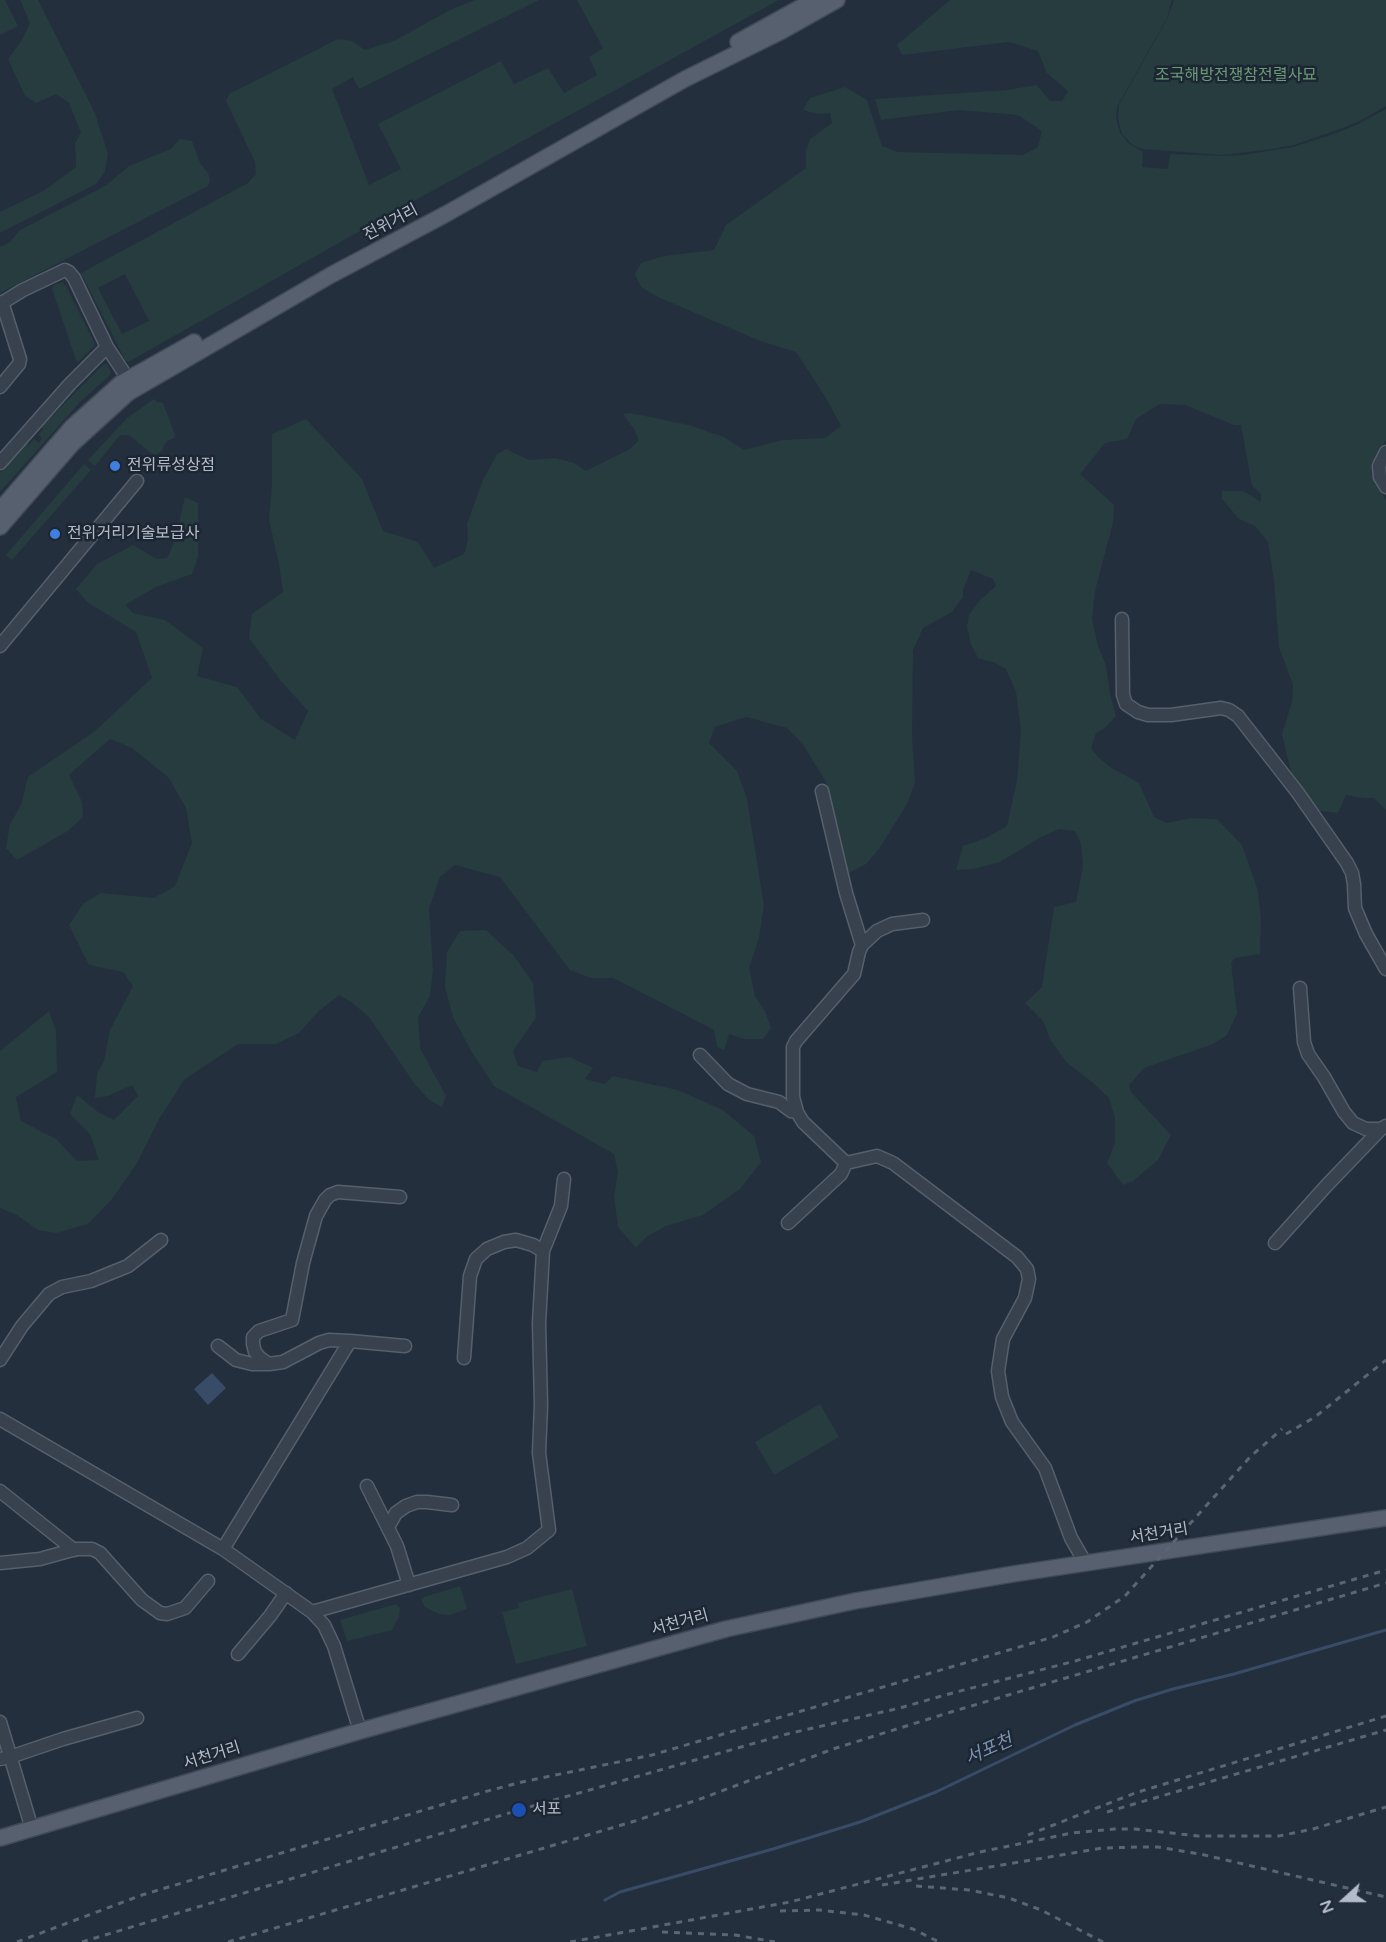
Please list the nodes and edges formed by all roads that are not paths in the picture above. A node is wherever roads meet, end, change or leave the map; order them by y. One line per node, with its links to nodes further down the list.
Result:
1 (814, 0): 5 (main road, 전위거리)
2 (837, 0): 12 (main road, 전위거리)
3 (1, 303): 4 (street); 6 (street)
4 (107, 347): 5 (street); 8 (street)
5 (128, 379): 11 (main road, 전위거리)
6 (0, 387)
7 (1386, 452): 10 (street)
8 (0, 464)
9 (137, 481): 14 (street)
10 (1386, 487)
11 (0, 510)
12 (0, 527)
13 (1122, 619): 18 (street)
14 (0, 646)
15 (822, 791): 17 (street)
16 (923, 920): 17 (street)
17 (862, 945): 21 (street)
18 (1386, 969)
19 (1300, 988): 22 (street)
20 (700, 1054): 21 (street)
21 (797, 1112): 23 (street)
22 (1384, 1128): 28 (street)
23 (846, 1163): 26 (street); 45 (street)
24 (564, 1179): 29 (street)
25 (400, 1197): 35 (street)
26 (788, 1223)
27 (161, 1240): 34 (street)
28 (1275, 1243)
29 (543, 1251): 33 (street); 47 (street)
30 (350, 1341): 32 (street); 35 (street); 42 (street)
31 (218, 1346): 35 (street)
32 (405, 1346)
33 (464, 1358)
34 (0, 1360)
35 (269, 1364)
36 (0, 1419): 42 (street)
37 (367, 1486): 41 (street)
38 (0, 1491): 43 (street)
39 (452, 1505): 41 (street)
40 (1386, 1518): 45 (main road, 서천거리)
41 (388, 1527): 47 (street)
42 (223, 1549): 48 (street)
43 (74, 1550): 44 (street); 46 (street)
44 (0, 1563)
45 (1086, 1564): 53 (main road, 서천거리)
46 (208, 1581)
47 (409, 1585): 49 (street)
48 (285, 1593): 49 (street); 50 (street)
49 (312, 1612): 53 (street)
50 (238, 1654)
51 (137, 1718): 54 (street)
52 (0, 1722): 54 (street)
53 (360, 1731): 55 (main road, 서천거리)
54 (5, 1758): 55 (street)
55 (32, 1829): 56 (main road, 서천거리)
56 (0, 1838)

